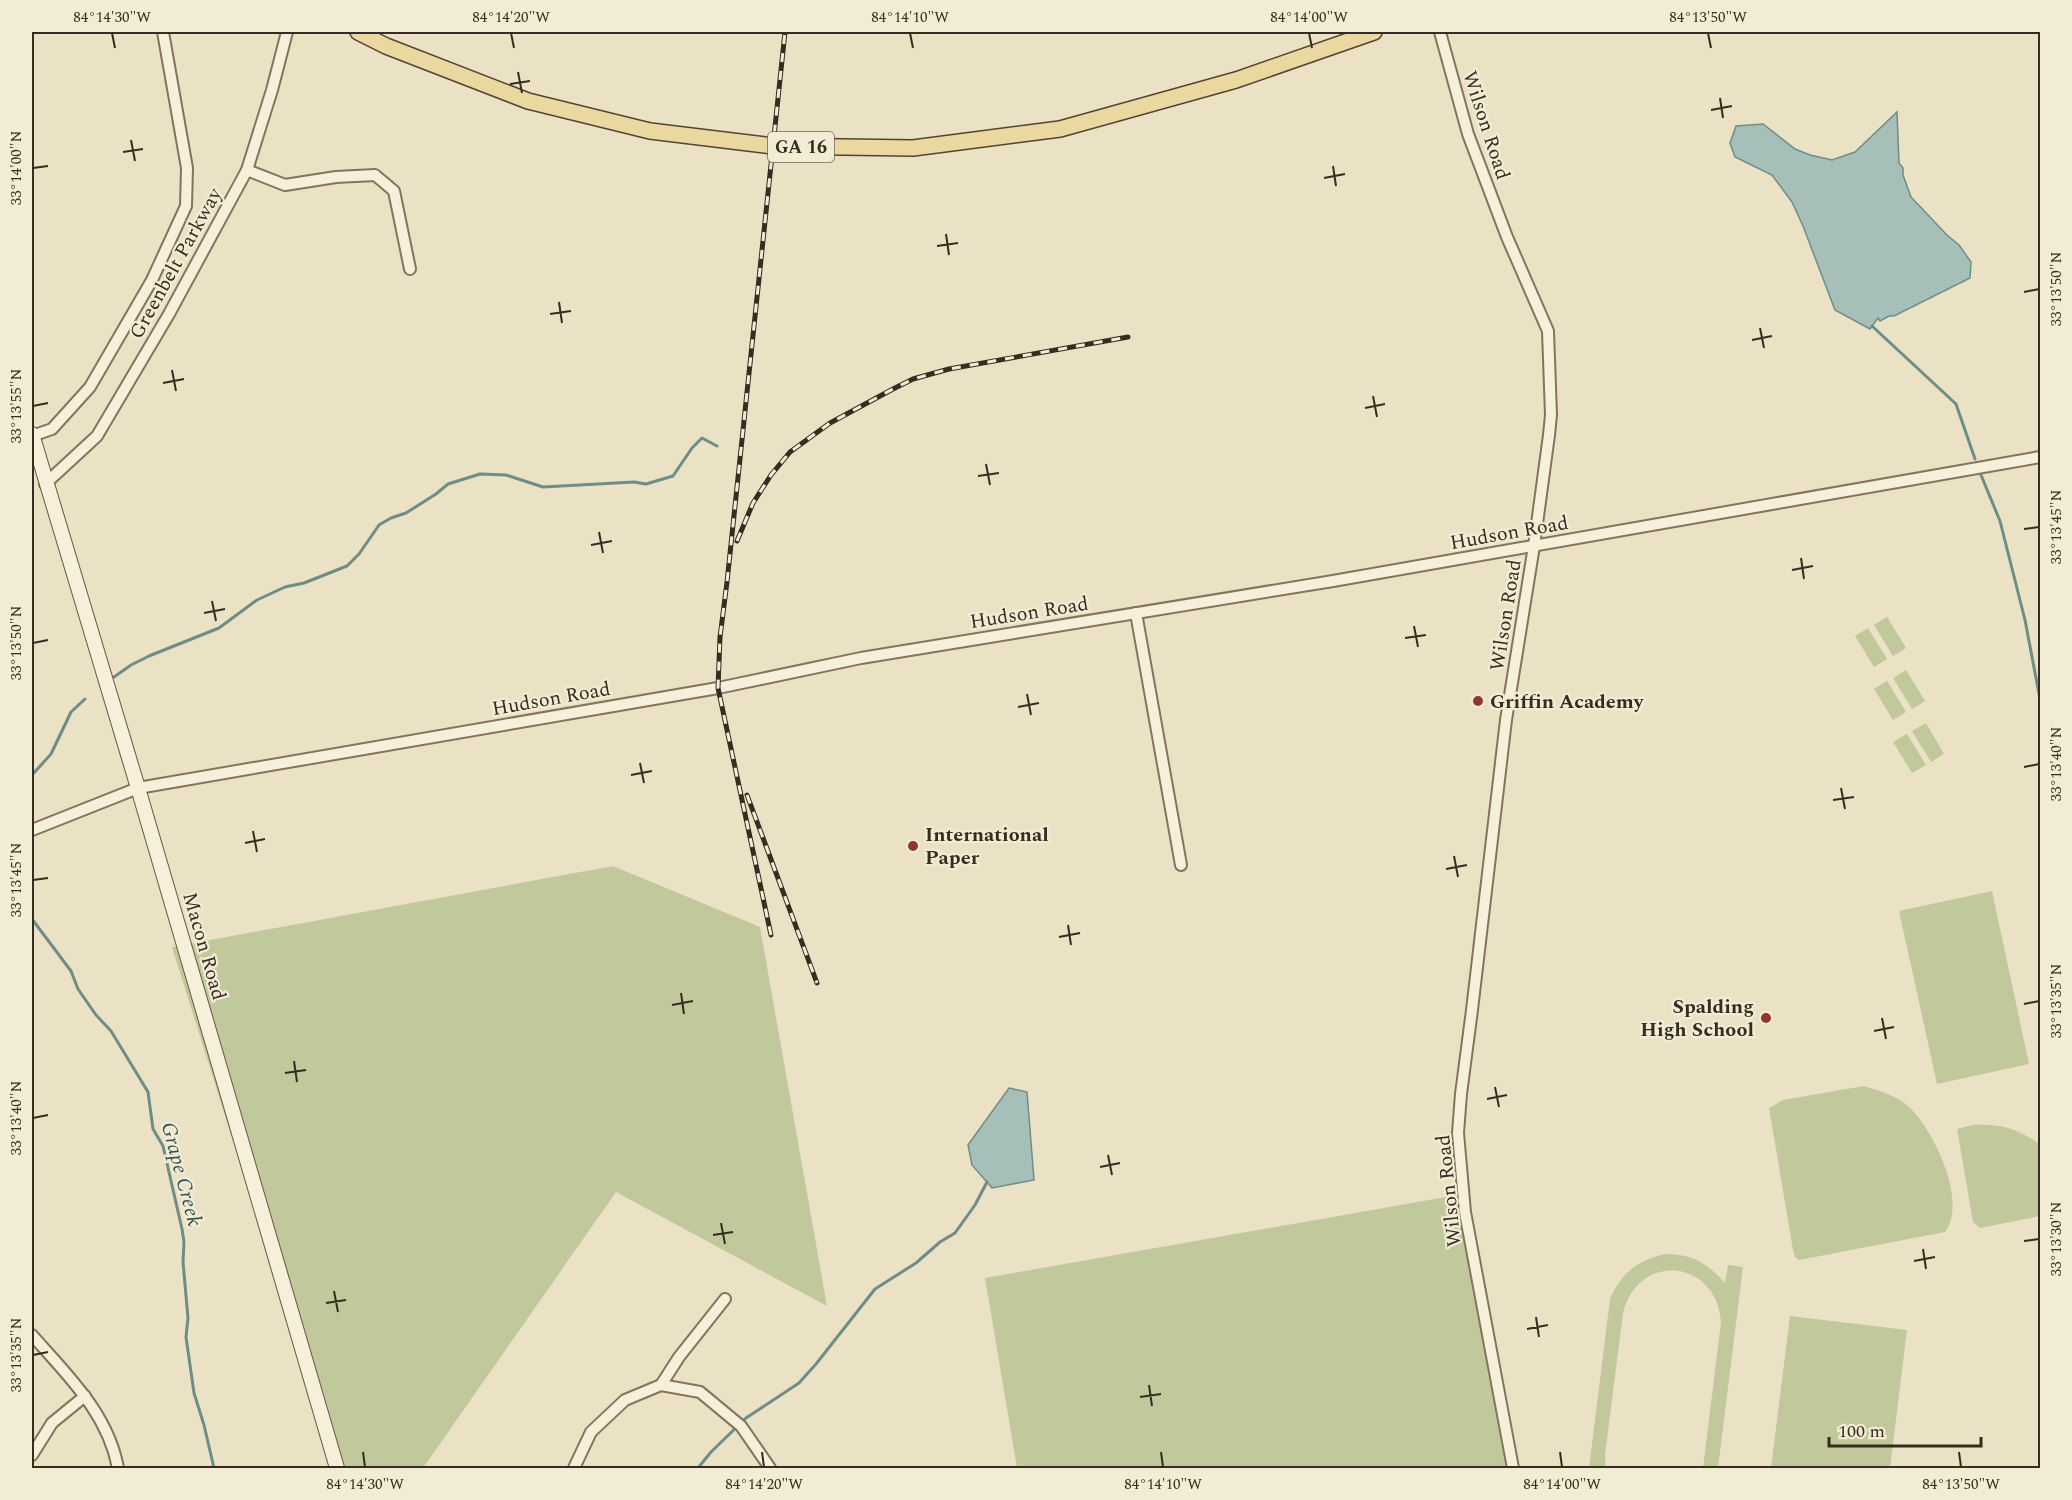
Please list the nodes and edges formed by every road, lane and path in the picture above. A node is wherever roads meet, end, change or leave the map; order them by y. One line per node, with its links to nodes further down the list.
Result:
1 (163, 32): 8 (street, Greenbelt Parkway)
2 (287, 32): 6 (street, Greenbelt Parkway)
3 (358, 32): 4 (main road, GA 16)
4 (1374, 32)
5 (1440, 32): 11 (street, Wilson Road)
6 (247, 170): 7 (street); 10 (street, Greenbelt Parkway)
7 (410, 269)
8 (32, 435): 10 (main road, Macon Road)
9 (2040, 457): 11 (street, Hudson Road)
10 (45, 484): 13 (main road, Macon Road)
11 (1534, 546): 12 (street, Hudson Road); 25 (street, Wilson Road)
12 (1136, 613): 13 (street, Hudson Road); 15 (street)
13 (138, 788): 14 (street, Hudson Road); 22 (main road, Macon Road)
14 (32, 830)
15 (1181, 865)
16 (725, 1299): 18 (street)
17 (32, 1335): 19 (street)
18 (661, 1386): 23 (street); 24 (street)
19 (85, 1396): 20 (street); 21 (street)
20 (32, 1455)
21 (118, 1468)
22 (337, 1468)
23 (574, 1468)
24 (770, 1468)
25 (1513, 1468)

